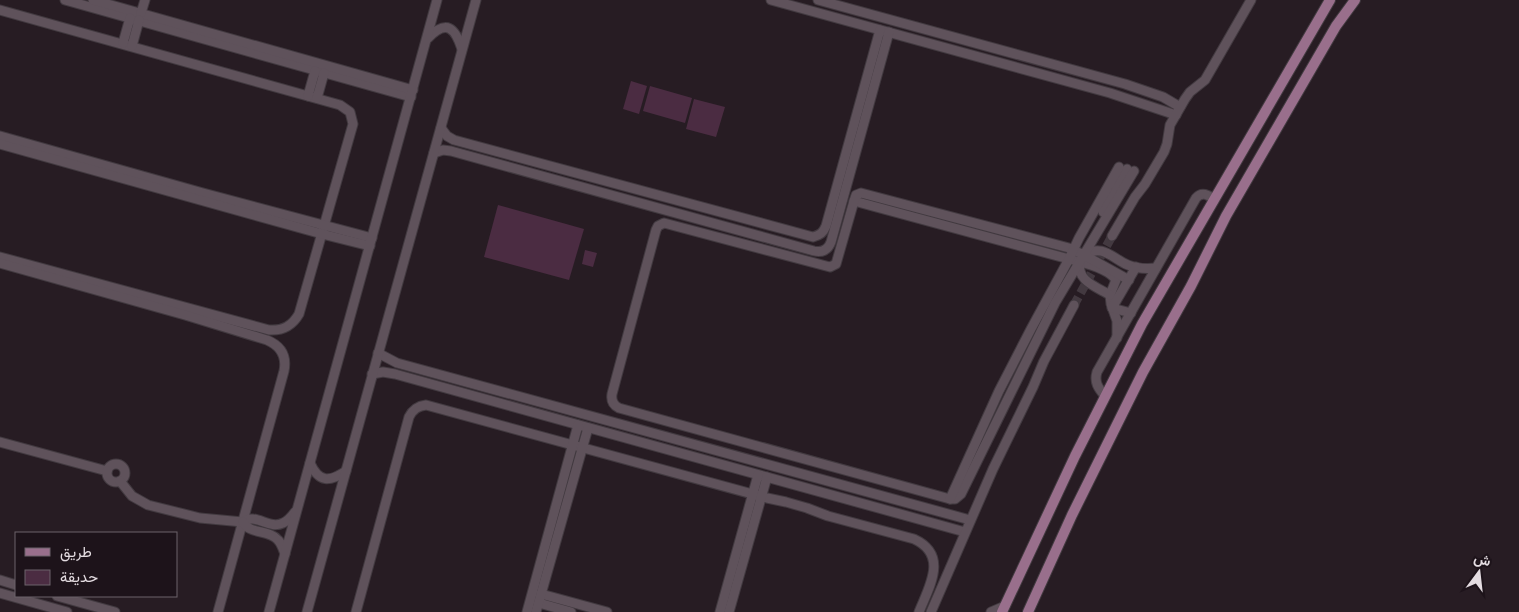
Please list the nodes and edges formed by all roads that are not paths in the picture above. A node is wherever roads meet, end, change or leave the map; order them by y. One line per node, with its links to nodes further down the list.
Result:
1 (64, 0): 13 (street)
2 (93, 0): 13 (street)
3 (144, 0): 13 (street)
4 (437, 0): 16 (street)
5 (476, 0): 19 (street)
6 (772, 0): 14 (street)
7 (818, 0): 11 (street)
8 (1251, 0): 26 (street)
9 (1330, 0): 33 (main road)
10 (1355, 0): 105 (main road)
11 (840, 6): 14 (street); 17 (street)
12 (0, 10): 18 (street)
13 (135, 13): 18 (street); 21 (street); 23 (street)
14 (837, 18): 15 (street)
15 (885, 31): 20 (street); 37 (street); 41 (street)
16 (427, 40): 19 (street); 23 (street)
17 (964, 40): 20 (street); 22 (street)
18 (127, 44): 24 (street)
19 (462, 49): 27 (street)
20 (961, 52): 25 (street)
21 (320, 72): 23 (street); 24 (street)
22 (1136, 88): 25 (street); 26 (street)
23 (412, 94): 39 (street)
24 (312, 97): 35 (street)
25 (1132, 100): 26 (street)
26 (1178, 111): 38 (street)
27 (441, 128): 30 (street); 31 (street)
28 (0, 136): 35 (street)
29 (0, 144): 35 (street)
30 (434, 153): 32 (street); 56 (street)
31 (519, 157): 32 (street); 36 (street)
32 (516, 169): 40 (street)
33 (1214, 199): 47 (street); 59 (main road)
34 (854, 201): 42 (street); 45 (street); 77 (street)
35 (323, 230): 39 (street); 43 (street)
36 (789, 231): 37 (street); 40 (street)
37 (818, 236): 41 (street)
38 (1112, 236)
39 (371, 242): 70 (street)
40 (786, 243): 41 (street)
41 (825, 250)
42 (1074, 250): 44 (street); 44 (street); 45 (street)
43 (0, 257)
44 (1082, 258): 45 (street); 48 (street); 48 (street); 50 (street); 51 (street); 51 (street)
45 (1069, 259): 49 (street)
46 (0, 264): 81 (street)
47 (1156, 268): 48 (street); 54 (street)
48 (1132, 273): 53 (street)
49 (1060, 276): 50 (street); 66 (street)
50 (1068, 282): 69 (street)
51 (1111, 292): 53 (street)
52 (1074, 305): 80 (street)
53 (1112, 308): 54 (street); 55 (street)
54 (1131, 312): 55 (street)
55 (1117, 338): 59 (street)
56 (378, 353): 57 (street); 58 (street)
57 (372, 374): 60 (street); 72 (street)
58 (487, 388): 60 (street); 63 (street)
59 (1105, 396): 90 (main road)
60 (484, 400): 61 (street)
61 (578, 425): 62 (street); 65 (street)
62 (588, 428): 67 (street); 68 (street)
63 (665, 436): 68 (street); 75 (street)
64 (0, 442): 71 (street)
65 (572, 445): 67 (street); 96 (street); 97 (street)
66 (974, 445): 69 (street); 77 (street)
67 (582, 447): 76 (street); 89 (street)
68 (662, 448): 73 (street)
69 (982, 451): 77 (street)
70 (310, 463): 72 (street); 79 (street)
71 (107, 471): 74 (street); 74 (street)
72 (346, 471): 95 (street)
73 (762, 476): 76 (street); 78 (street)
74 (120, 481): 81 (street)
75 (871, 493): 78 (street); 80 (street)
76 (757, 495): 100 (street); 101 (street); 102 (street)
77 (950, 499)
78 (868, 505): 83 (street)
79 (297, 510): 82 (street); 84 (street)
80 (970, 520): 83 (street)
81 (243, 522): 82 (street); 93 (street)
82 (266, 528): 84 (street)
83 (965, 532): 103 (street)
84 (285, 554): 94 (street)
85 (0, 580): 86 (street)
86 (15, 584)
87 (0, 593): 91 (street)
88 (61, 597): 92 (street)
89 (539, 603): 98 (street); 99 (street)
90 (1003, 609): 104 (street)
91 (67, 612)
92 (115, 612)
93 (218, 612)
94 (269, 612)
95 (307, 612)
96 (356, 612)
97 (527, 612)
98 (571, 612)
99 (607, 612)
100 (720, 612)
101 (729, 612)
102 (919, 612)
103 (931, 612)
104 (991, 612)
105 (1028, 612)

